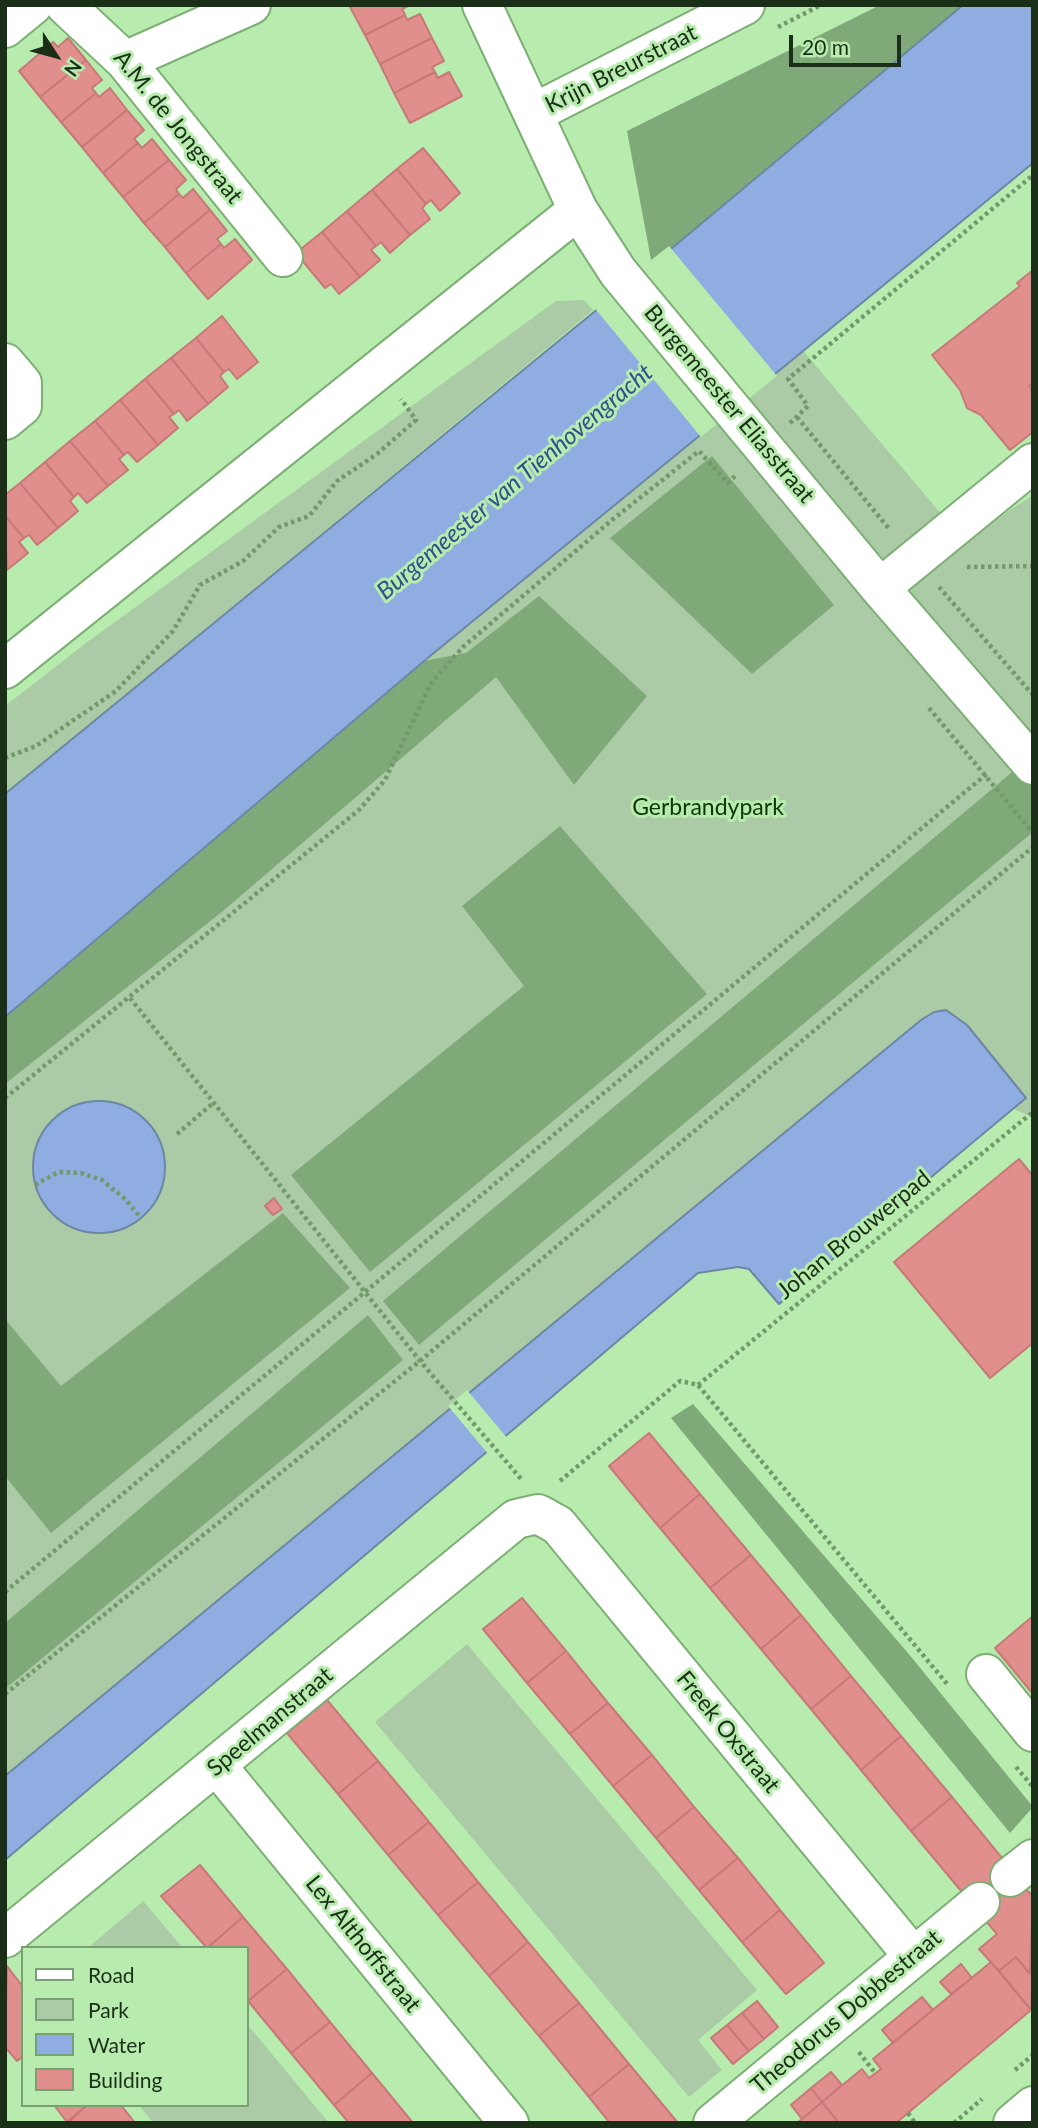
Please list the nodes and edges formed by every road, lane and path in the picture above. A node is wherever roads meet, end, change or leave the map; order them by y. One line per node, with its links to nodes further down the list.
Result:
1 (33, 5): 6 (street)
2 (65, 5): 7 (street, A.M. de Jongstraat)
3 (251, 5): 7 (street)
4 (482, 5): 8 (street, Burgemeester Eliasstraat)
5 (745, 5): 8 (street, Krijn Breurstraat)
6 (5, 28)
7 (125, 61): 11 (street, A.M. de Jongstraat)
8 (534, 113): 10 (street, Burgemeester Eliasstraat)
9 (1033, 175): 14 (path)
10 (578, 210): 20 (street, Burgemeester Eliasstraat); 21 (street)
11 (283, 257)
12 (5, 363): 15 (street)
13 (397, 393): 23 (path)
14 (804, 400)
15 (5, 421)
16 (1033, 463): 18 (street)
17 (719, 474): 25 (path)
18 (915, 560): 19 (path); 20 (street)
19 (1033, 566)
20 (880, 588): 22 (street, Burgemeester Eliasstraat)
21 (5, 669)
22 (1025, 756): 32 (path)
23 (5, 758)
24 (1033, 847): 33 (path)
25 (130, 998): 26 (path); 27 (path)
26 (5, 1098)
27 (212, 1104): 29 (path); 32 (path)
28 (1033, 1112): 34 (path, Johan Brouwerpad)
29 (177, 1134)
30 (35, 1185): 31 (path)
31 (141, 1218)
32 (366, 1291): 33 (path); 37 (path)
33 (420, 1360): 35 (path); 39 (path)
34 (698, 1385): 36 (path); 38 (path)
35 (515, 1471)
36 (548, 1498): 41 (street, Speelmanstraat); 46 (street, Freek Oxstraat)
37 (5, 1592)
38 (970, 1683): 40 (street)
39 (5, 1694)
40 (1033, 1732)
41 (217, 1766): 45 (street, Speelmanstraat); 49 (street, Lex Althoffstraat)
42 (1015, 1766): 43 (path)
43 (1033, 1787)
44 (980, 1902): 46 (street, Theodorus Dobbestraat)
45 (5, 1938)
46 (913, 1956): 50 (street, Theodorus Dobbestraat)
47 (1033, 2106): 52 (street)
48 (908, 2113): 51 (path)
49 (509, 2123)
50 (713, 2123)
51 (915, 2123)
52 (1013, 2123)

